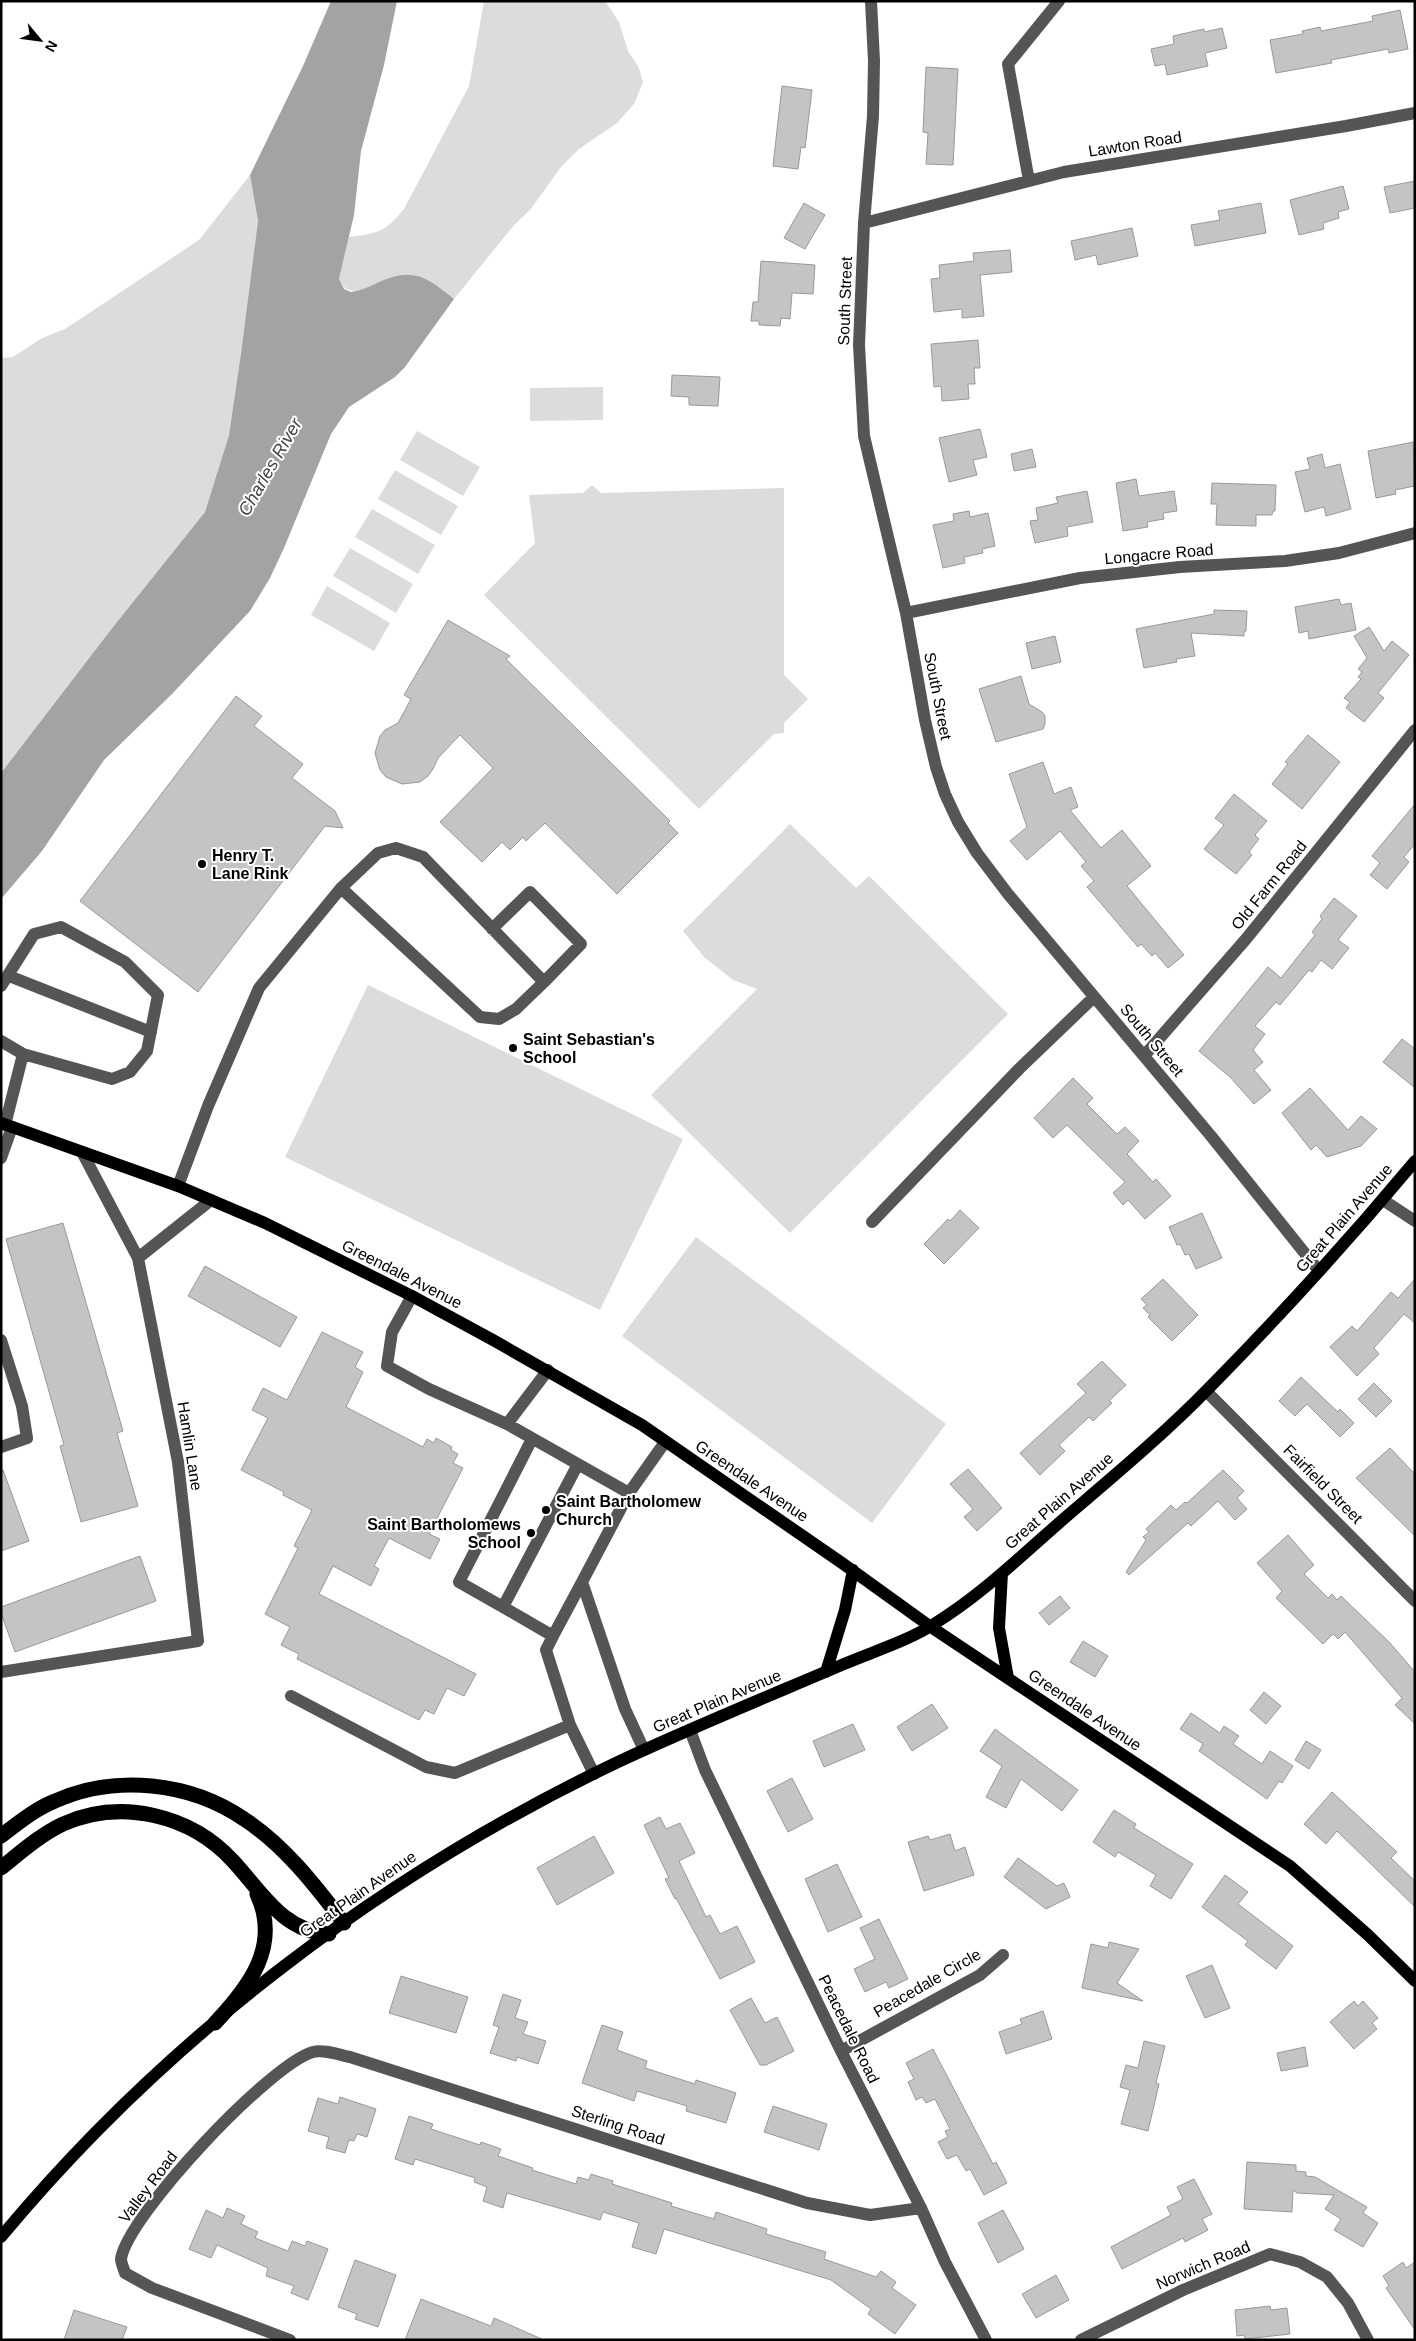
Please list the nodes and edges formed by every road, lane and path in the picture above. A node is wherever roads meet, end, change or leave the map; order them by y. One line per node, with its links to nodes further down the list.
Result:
1 (871, 1): 5 (street, South Street)
2 (1059, 1): 4 (street)
3 (1415, 113): 4 (street, Lawton Road)
4 (1029, 181): 5 (street, Lawton Road)
5 (864, 223): 7 (street, South Street)
6 (1415, 533): 7 (street, Longacre Road)
7 (906, 612): 14 (street, South Street)
8 (1415, 730): 18 (street, Old Farm Road)
9 (342, 888): 10 (street); 12 (street); 23 (street)
10 (492, 928): 12 (street); 12 (street)
11 (9, 976): 13 (street); 15 (street); 15 (street)
12 (544, 982)
13 (1, 986)
14 (1094, 997): 18 (street, South Street); 27 (street)
15 (150, 1032): 17 (street)
16 (1, 1041): 17 (street)
17 (23, 1054): 19 (street)
18 (1144, 1056): 29 (street, South Street)
19 (6, 1125): 20 (main road, Greendale Avenue); 21 (street)
20 (82, 1152): 23 (main road, Greendale Avenue); 28 (street, Hamlin Lane)
21 (1, 1158)
22 (1415, 1161): 25 (main road, Great Plain Avenue)
23 (178, 1186): 24 (main road, Greendale Avenue)
24 (211, 1200): 28 (street); 30 (main road, Greendale Avenue)
25 (1382, 1200): 26 (street); 29 (main road, Great Plain Avenue)
26 (1415, 1221)
27 (872, 1222)
28 (138, 1258): 47 (street, Hamlin Lane)
29 (1319, 1272): 33 (main road, Great Plain Avenue)
30 (412, 1296): 32 (main road, Greendale Avenue); 34 (street)
31 (1, 1340): 37 (street)
32 (548, 1370): 34 (street); 36 (main road, Greendale Avenue)
33 (1206, 1391): 41 (main road, Great Plain Avenue); 43 (street, Fairfield Street)
34 (507, 1424): 35 (street)
35 (532, 1439): 38 (street); 44 (street)
36 (665, 1442): 39 (street); 40 (main road, Greendale Avenue)
37 (1, 1447)
38 (578, 1464): 39 (street); 44 (street)
39 (629, 1493): 42 (street)
40 (853, 1570): 45 (main road, Greendale Avenue); 48 (main road)
41 (1002, 1573): 45 (main road, Great Plain Avenue); 49 (main road)
42 (582, 1582): 46 (street); 53 (street)
43 (1415, 1601)
44 (504, 1607): 46 (street)
45 (931, 1627): 48 (main road, Great Plain Avenue); 49 (main road, Greendale Avenue)
46 (552, 1636): 51 (street)
47 (1, 1672)
48 (826, 1672): 52 (main road, Great Plain Avenue)
49 (1008, 1678): 61 (main road, Greendale Avenue)
50 (291, 1696): 51 (street)
51 (570, 1725): 54 (street)
52 (690, 1730): 53 (main road, Great Plain Avenue); 63 (street, Peacedale Road)
53 (644, 1750): 54 (main road, Great Plain Avenue)
54 (594, 1774): 58 (main road, Great Plain Avenue)
55 (1, 1836): 58 (highway)
56 (1, 1868): 57 (highway)
57 (243, 1872): 59 (highway); 62 (highway)
58 (344, 1923): 59 (main road, Great Plain Avenue)
59 (329, 1934): 62 (main road, Great Plain Avenue)
60 (1002, 1955): 63 (street, Peacedale Circle)
61 (1415, 1981)
62 (215, 2023): 66 (main road, Great Plain Avenue)
63 (841, 2051): 65 (street, Peacedale Road)
64 (309, 2054): 65 (street, Sterling Road); 67 (street, Valley Road)
65 (921, 2208): 68 (street, Peacedale Road)
66 (1, 2237)
67 (290, 2340)
68 (986, 2340)
69 (1081, 2340): 70 (street, Norwich Road)
70 (1368, 2340)

